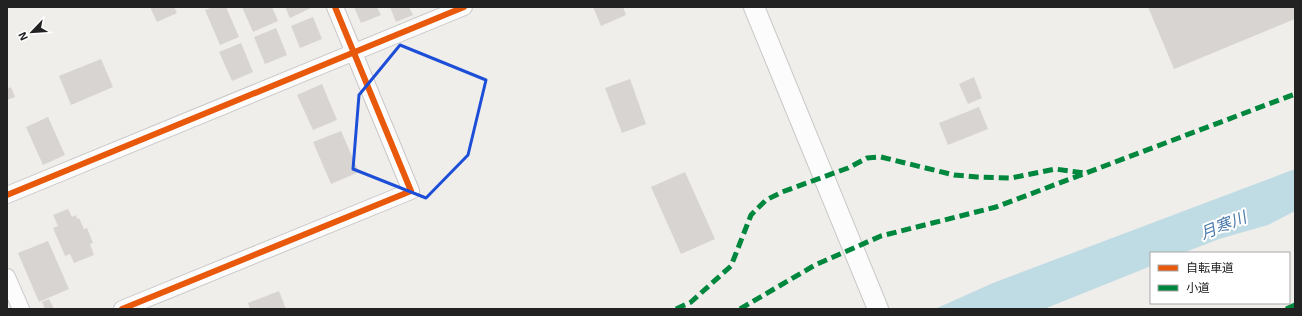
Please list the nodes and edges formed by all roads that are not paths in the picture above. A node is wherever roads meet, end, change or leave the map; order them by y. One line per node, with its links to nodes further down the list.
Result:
1 (335, 7): 4 (street)
2 (464, 7): 4 (street)
3 (754, 7): 9 (street)
4 (353, 52): 5 (street); 8 (street)
5 (7, 195)
6 (7, 276): 7 (street)
7 (21, 309)
8 (122, 309)
9 (878, 309)

